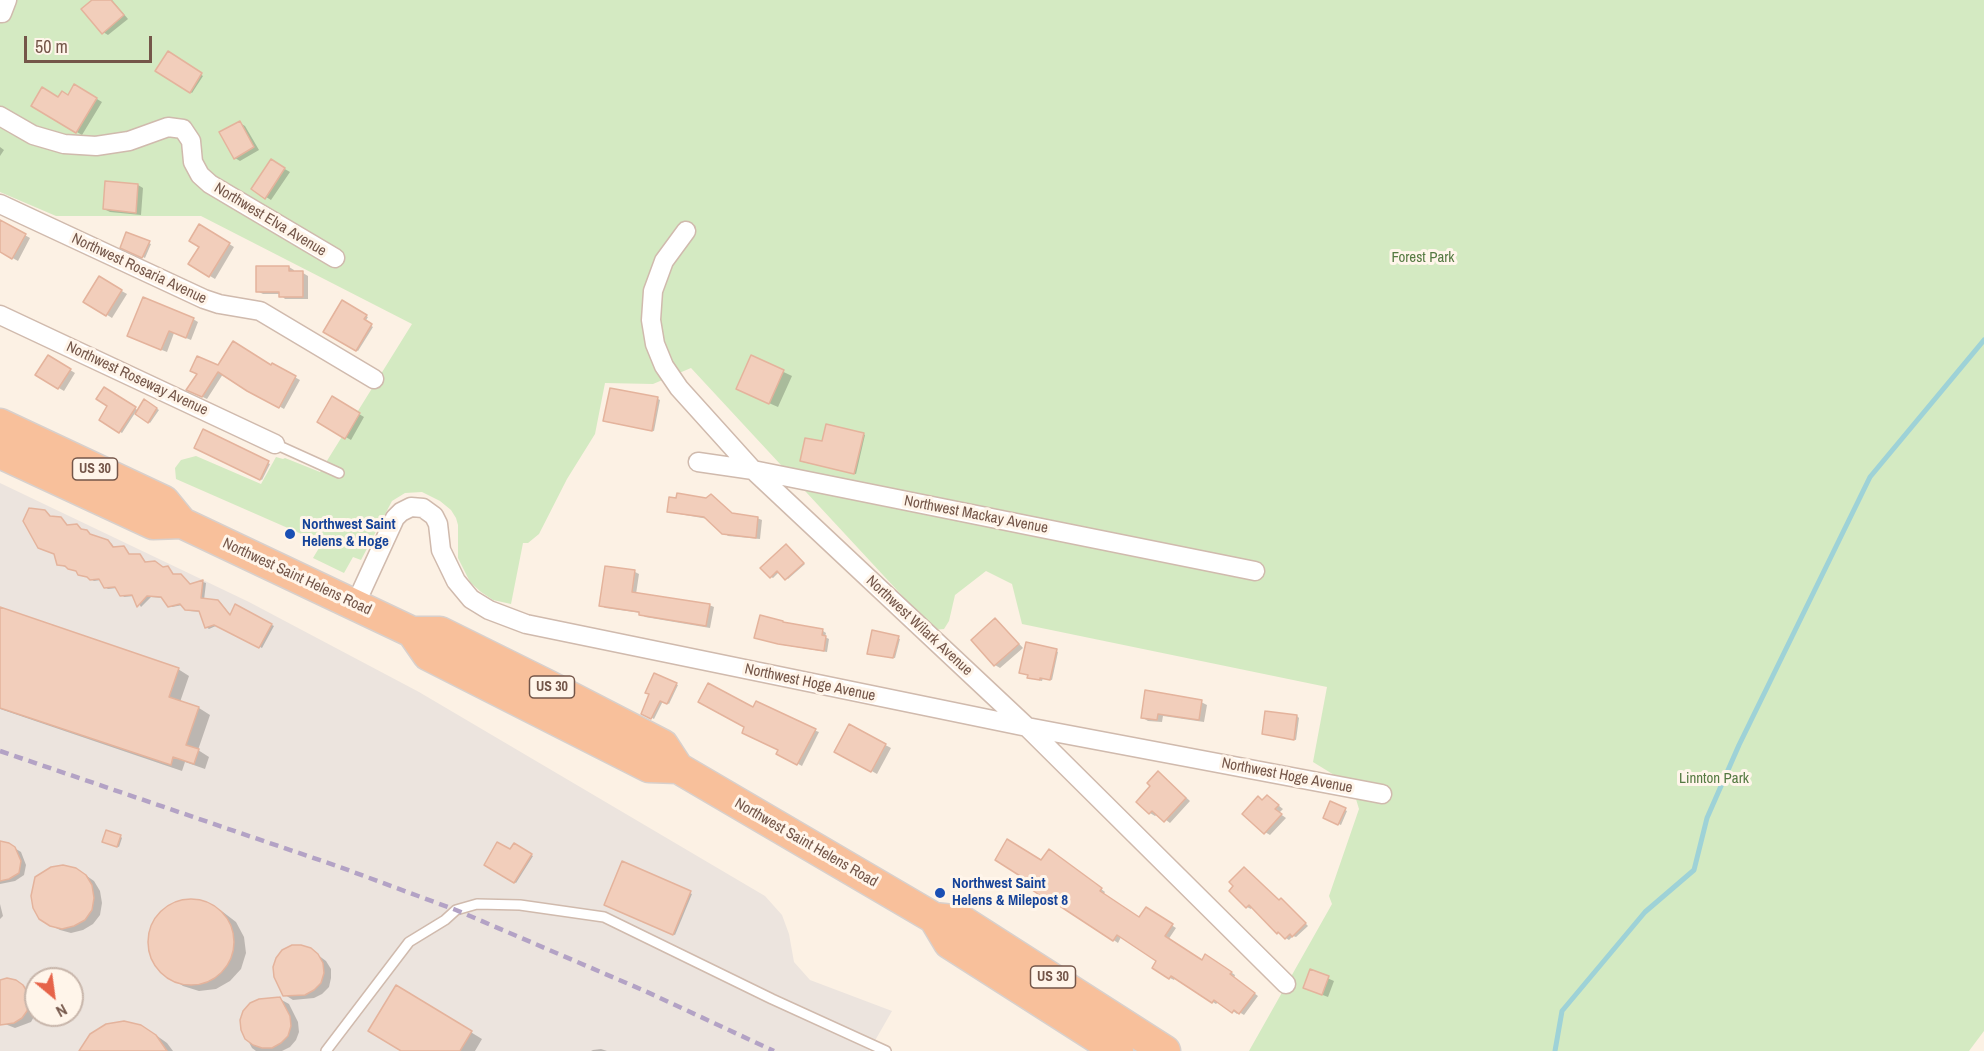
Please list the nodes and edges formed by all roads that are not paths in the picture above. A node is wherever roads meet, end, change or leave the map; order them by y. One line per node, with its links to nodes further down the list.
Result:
1 (0, 116): 4 (street, Northwest Elva Avenue)
2 (0, 204): 6 (street, Northwest Rosaria Avenue)
3 (686, 231): 11 (street, Northwest Wilark Avenue)
4 (335, 258)
5 (0, 315): 8 (street, Northwest Roseway Avenue)
6 (374, 379)
7 (0, 424): 13 (highway, Northwest Saint Helens Road / US 30)
8 (275, 444): 12 (lane)
9 (0, 453): 13 (highway, Northwest Saint Helens Road / US 30)
10 (698, 462): 11 (street, Northwest Mackay Avenue)
11 (753, 470): 14 (street, Northwest Mackay Avenue); 16 (street, Northwest Wilark Avenue)
12 (339, 473)
13 (182, 523): 15 (highway, Northwest Saint Helens Road / US 30)
14 (1255, 571)
15 (355, 604): 16 (street, Northwest Hoge Avenue); 18 (highway, Northwest Saint Helens Road / US 30)
16 (1027, 727): 17 (street, Northwest Hoge Avenue); 19 (street, Northwest Wilark Avenue)
17 (1382, 795)
18 (934, 918): 22 (highway, Northwest Saint Helens Road / US 30); 23 (highway, Northwest Saint Helens Road / US 30)
19 (1287, 984)
20 (326, 1051): 21 (lane)
21 (886, 1051)
22 (1118, 1051)
23 (1166, 1051)

